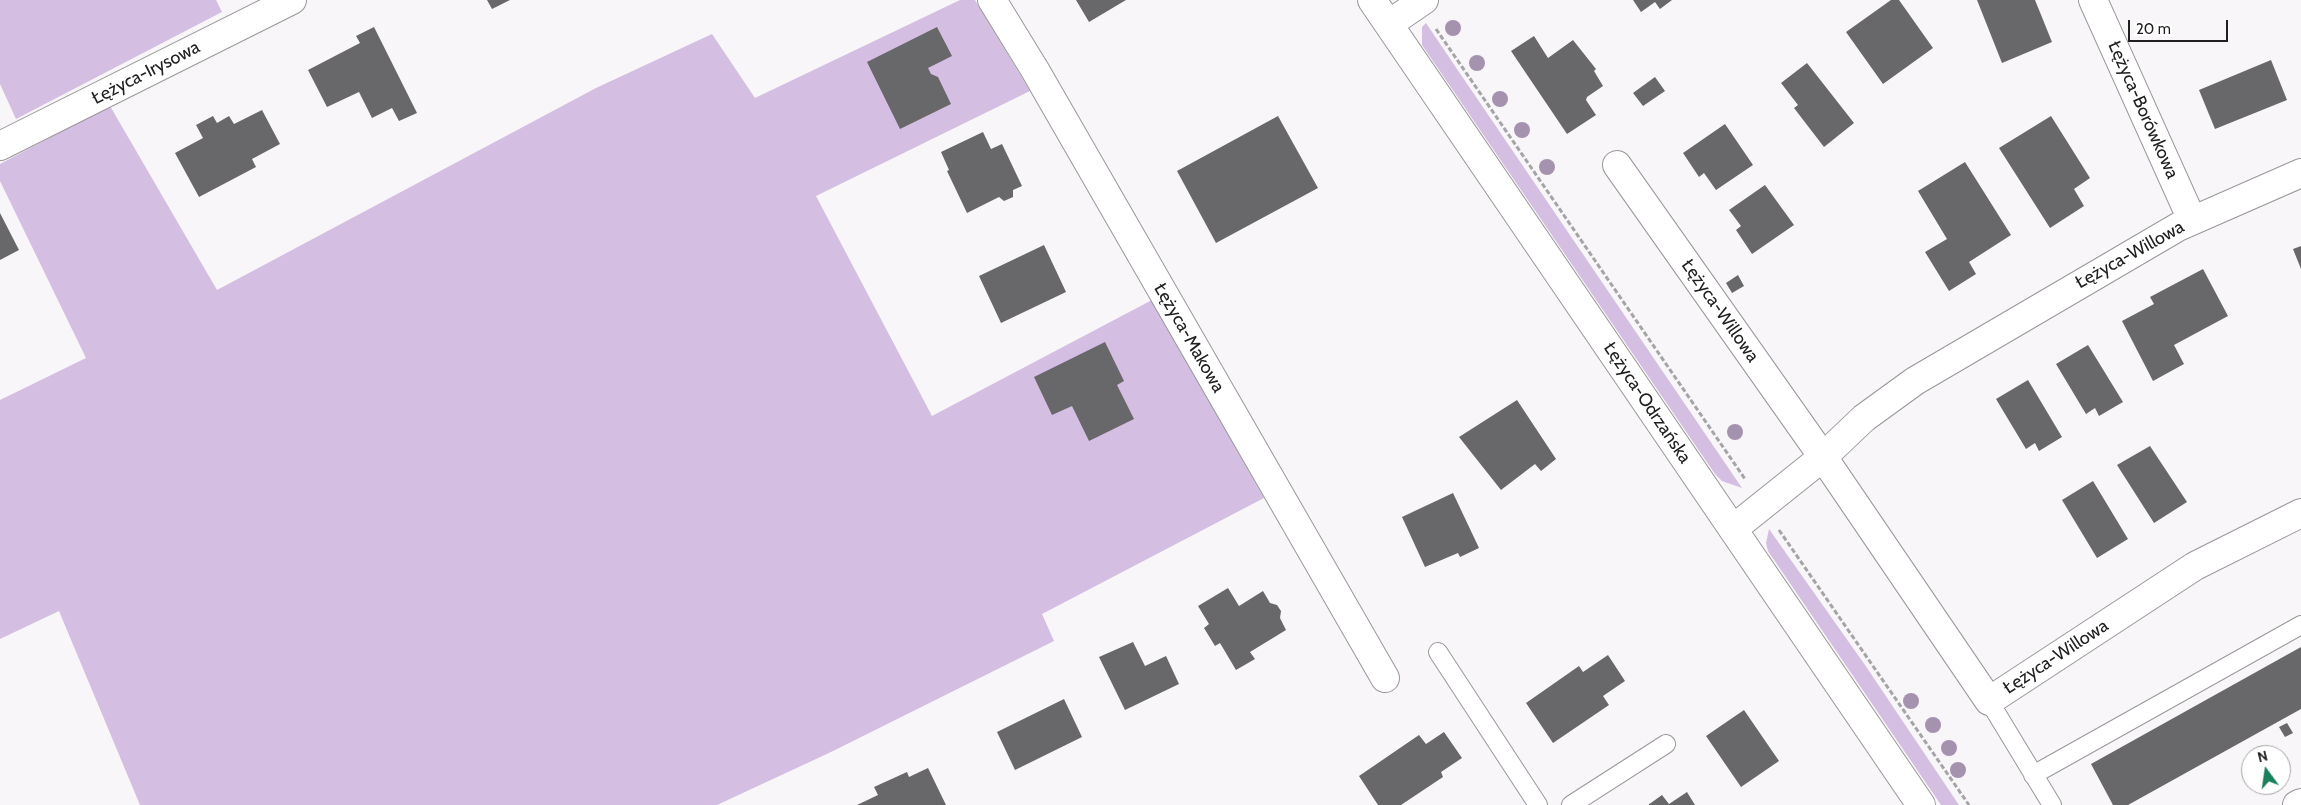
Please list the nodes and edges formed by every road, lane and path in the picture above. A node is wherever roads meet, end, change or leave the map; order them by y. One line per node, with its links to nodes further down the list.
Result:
1 (292, 0): 7 (street, Łężyca-Irysowa)
2 (992, 0): 17 (street, Łężyca-Makowa)
3 (1372, 0): 6 (street, Łężyca-Odrzańska)
4 (2094, 0): 10 (street, Łężyca-Borówkowa)
5 (1421, 2): 6 (street); 12 (path)
6 (1389, 24): 14 (street, Łężyca-Odrzańska)
7 (0, 146)
8 (1617, 165): 11 (street, Łężyca-Willowa)
9 (2301, 173): 10 (street, Łężyca-Willowa)
10 (2192, 220): 11 (street, Łężyca-Willowa)
11 (1823, 457): 12 (street, Łężyca-Willowa); 18 (street, Łężyca-Willowa)
12 (1762, 504): 14 (street, Łężyca-Willowa); 25 (path)
13 (2301, 513): 18 (street, Łężyca-Willowa)
14 (1733, 529): 24 (street, Łężyca-Odrzańska)
15 (2301, 625): 20 (lane)
16 (1438, 652): 22 (lane)
17 (1385, 678)
18 (1989, 700): 20 (lane)
19 (1666, 744): 23 (lane)
20 (2033, 774): 26 (lane)
21 (2301, 803): 27 (street)
22 (1538, 805)
23 (1571, 805)
24 (1921, 805)
25 (1969, 805)
26 (2052, 805)
27 (2297, 805)

